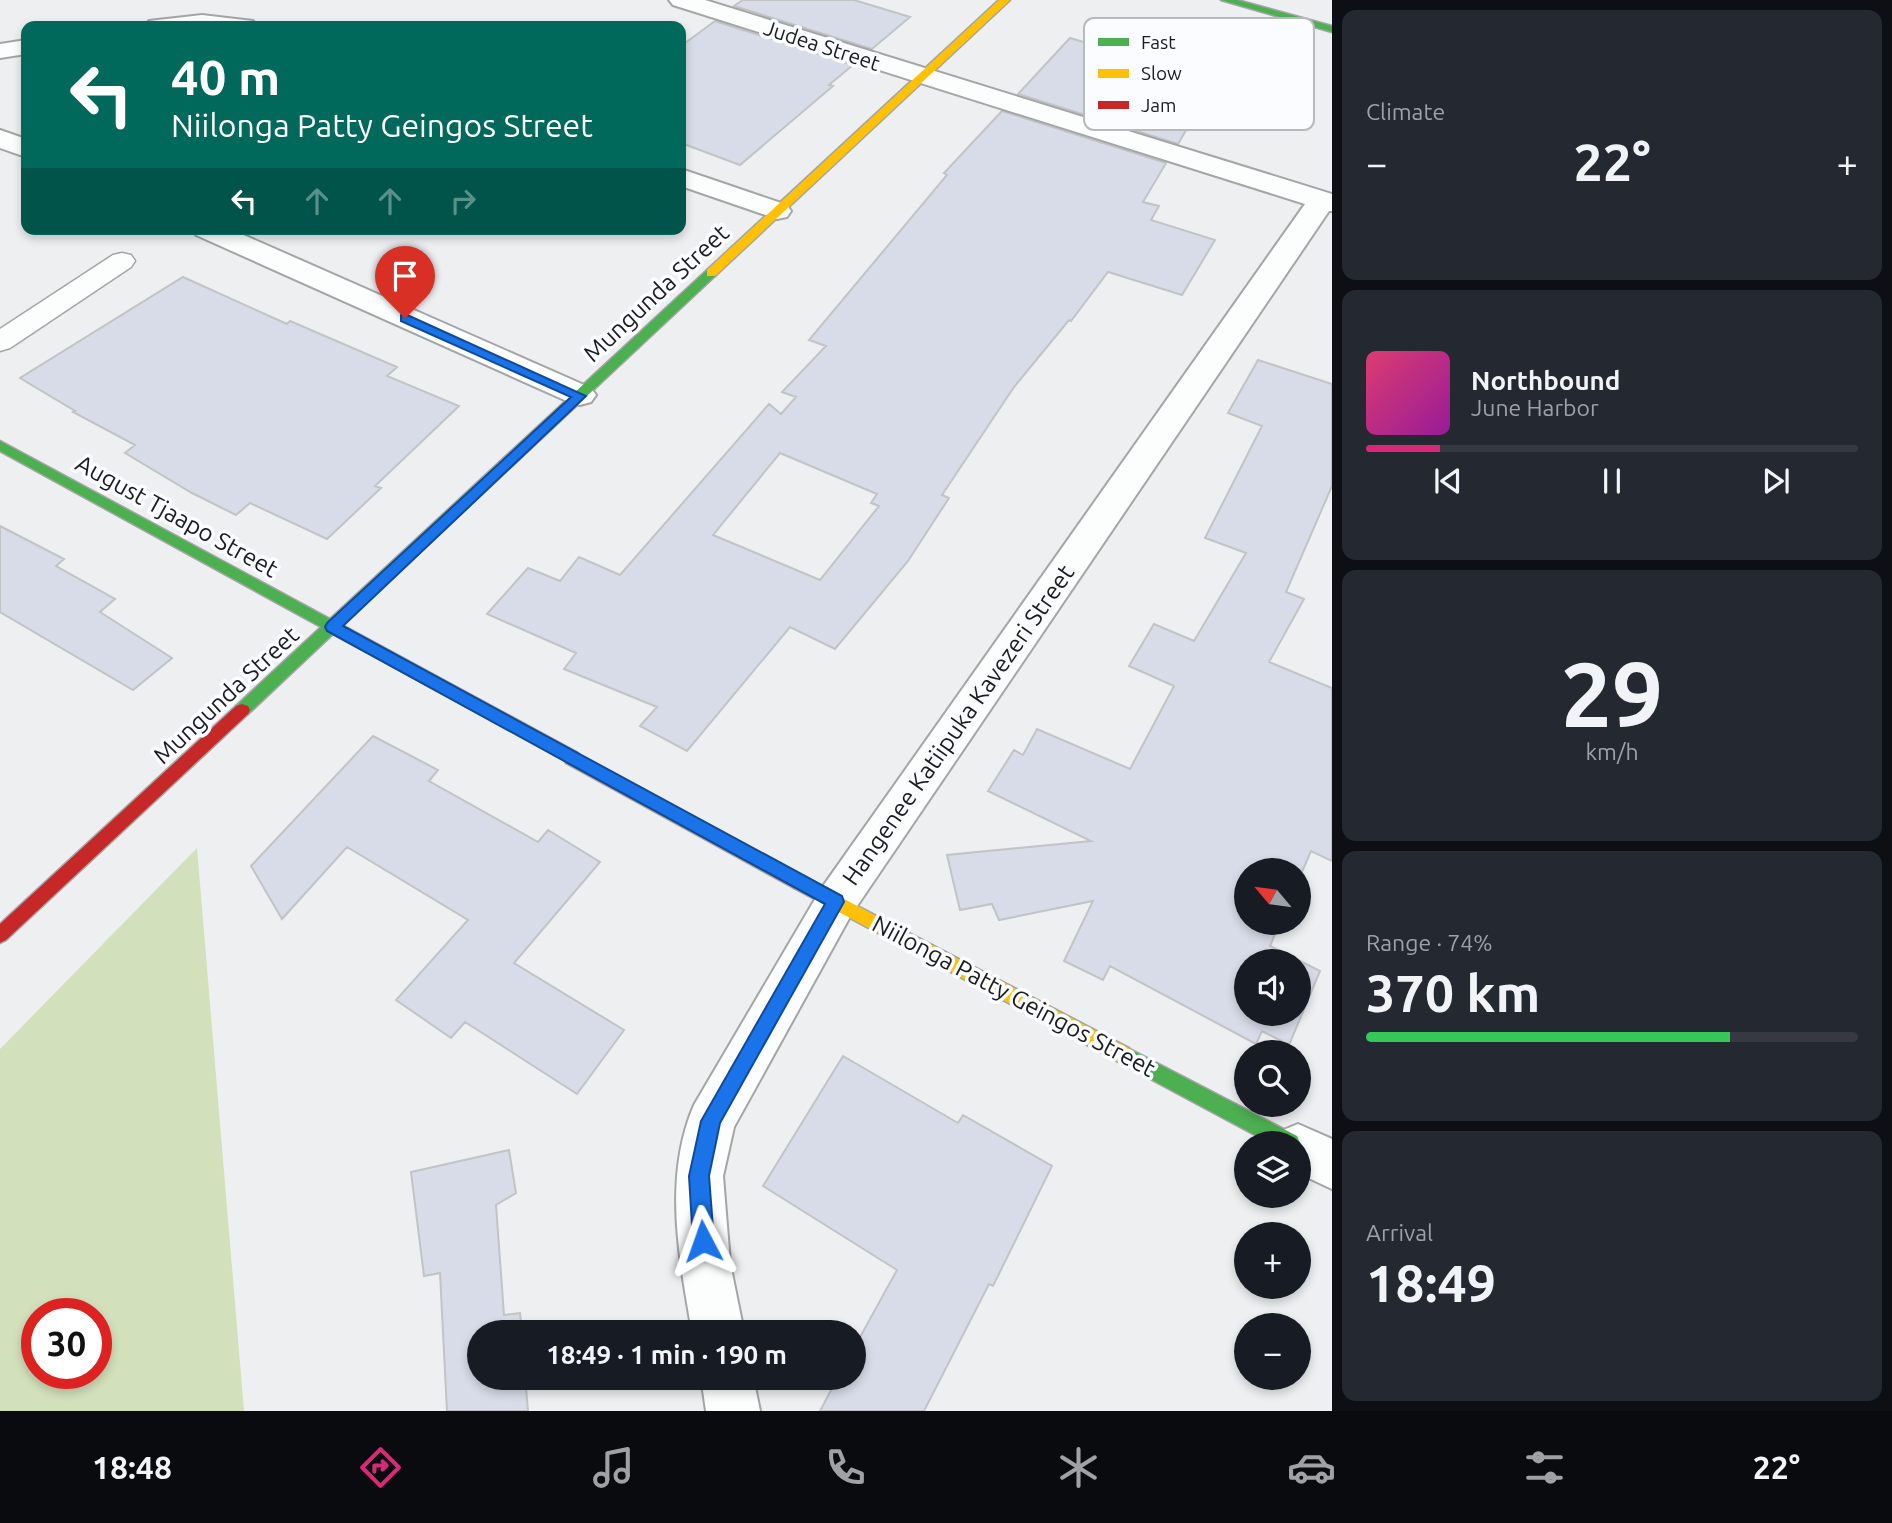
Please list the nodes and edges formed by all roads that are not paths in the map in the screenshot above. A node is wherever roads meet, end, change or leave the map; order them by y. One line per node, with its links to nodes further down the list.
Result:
1 (681, 0): 9 (street, Judea Street)
2 (1005, 0): 9 (street, Mungunda Street)
3 (1226, 0): 4 (street)
4 (1292, 18)
5 (1314, 24): 6 (street)
6 (1332, 29)
7 (21, 48): 8 (street)
8 (0, 51)
9 (923, 77): 10 (street); 16 (street, Mungunda Street)
10 (1084, 126)
11 (1096, 130): 15 (street)
12 (0, 138): 13 (street)
13 (21, 147)
14 (686, 179): 16 (street)
15 (1327, 201): 23 (street, Hangenee Katiipuka Kavezeri Street)
16 (777, 211): 20 (street, Mungunda Street)
17 (219, 235): 20 (street)
18 (122, 261): 19 (lane)
19 (0, 342)
20 (580, 396): 22 (street, Mungunda Street)
21 (0, 445): 22 (street, August Tjaapo Street)
22 (332, 627): 23 (street, Niilonga Patty Geingos Street); 24 (street, Mungunda Street)
23 (836, 902): 25 (street, Niilonga Patty Geingos Street); 28 (street, Hangenee Katiipuka Kavezeri Street)
24 (0, 935)
25 (1267, 1131)
26 (1311, 1154): 27 (street)
27 (1332, 1165)
28 (716, 1320)
29 (729, 1390): 30 (street)
30 (733, 1411)

